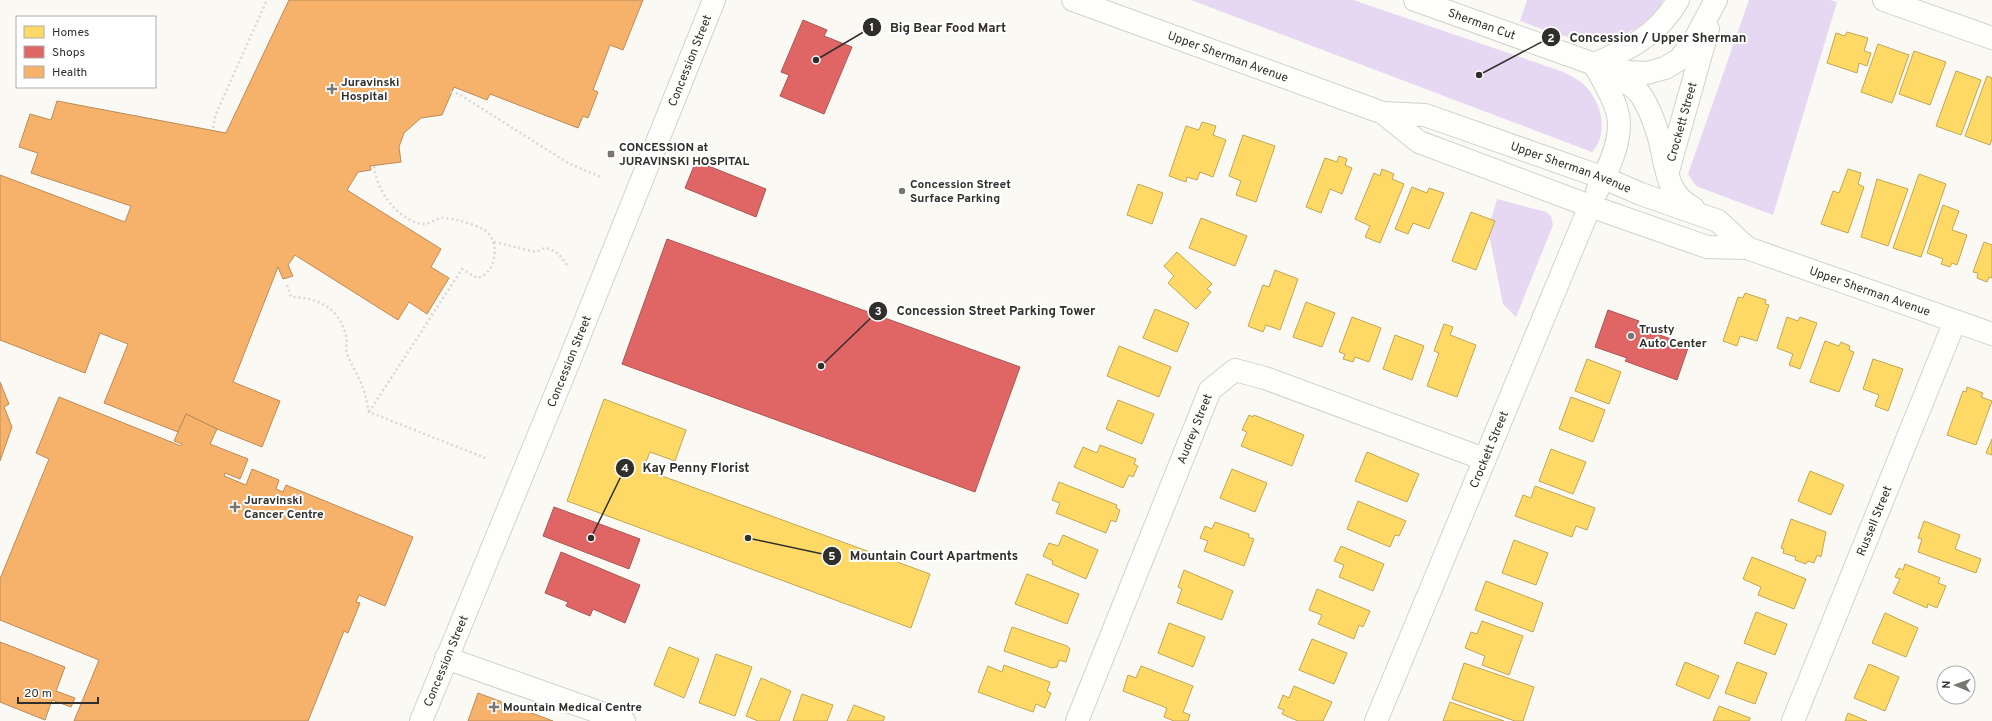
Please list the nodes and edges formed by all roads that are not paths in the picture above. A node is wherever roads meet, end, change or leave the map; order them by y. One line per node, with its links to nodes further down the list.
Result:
1 (714, 0): 18 (main road, Concession Street)
2 (1073, 0): 9 (main road, Upper Sherman Avenue)
3 (1415, 0): 8 (main road, Sherman Cut)
4 (1678, 0): 8 (main road)
5 (1716, 0): 8 (main road); 10 (main road, Crockett Street)
6 (1884, 0): 7 (main road)
7 (1992, 38)
8 (1594, 64): 10 (main road); 11 (main road, Crockett Street)
9 (1384, 113): 11 (main road, Upper Sherman Avenue); 12 (main road, Upper Sherman Avenue)
10 (1666, 176): 13 (main road, Crockett Street)
11 (1604, 178): 12 (main road, Crockett Street); 13 (main road, Upper Sherman Avenue)
12 (1590, 206): 14 (main road, Upper Sherman Avenue); 17 (main road, Crockett Street)
13 (1718, 221): 14 (main road, Upper Sherman Avenue)
14 (1747, 248): 15 (main road, Upper Sherman Avenue)
15 (1955, 321): 16 (main road, Upper Sherman Avenue); 23 (main road, Russell Street)
16 (1992, 334)
17 (1484, 459): 21 (main road, Audrey Street); 22 (main road, Crockett Street)
18 (446, 658): 19 (main road, Concession Street); 20 (main road)
19 (420, 721)
20 (624, 721)
21 (1077, 721)
22 (1376, 721)
23 (1793, 721)

